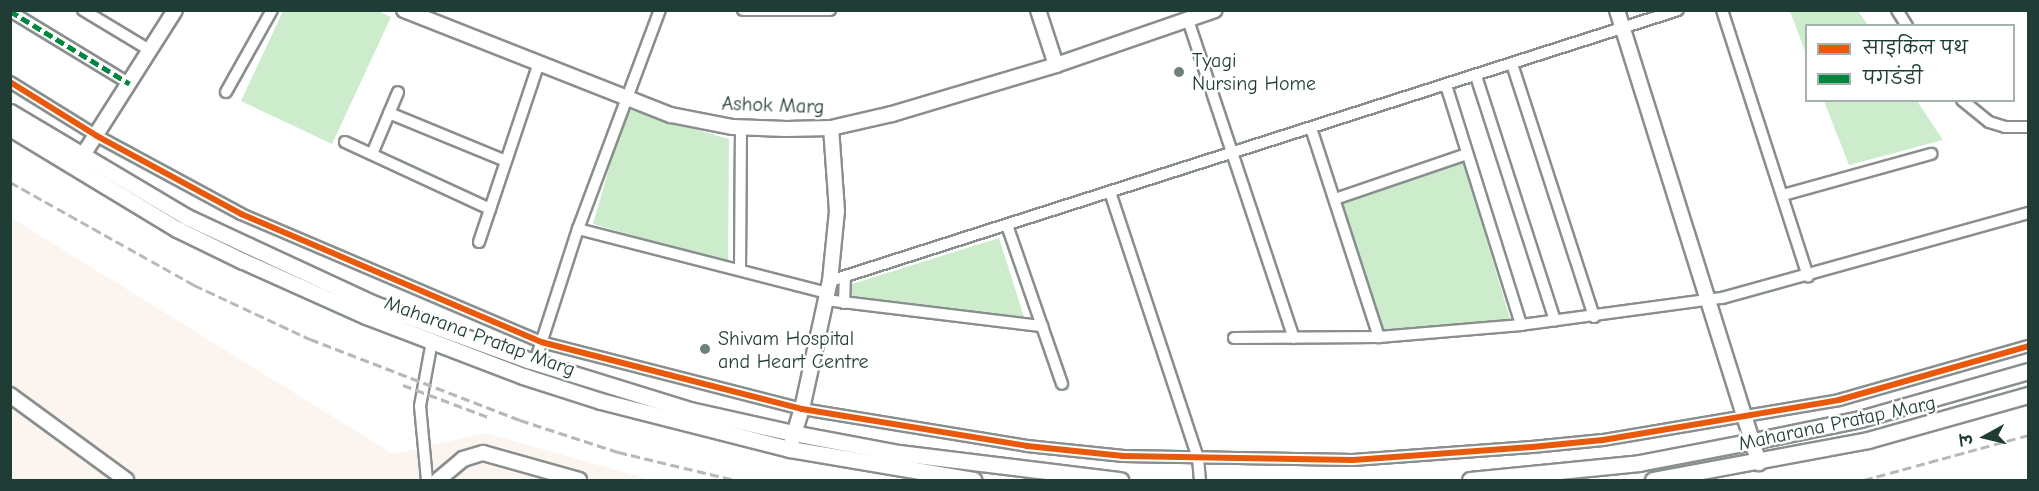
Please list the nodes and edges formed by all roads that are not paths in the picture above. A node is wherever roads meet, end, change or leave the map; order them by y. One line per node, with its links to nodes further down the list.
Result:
1 (10, 10): 24 (street)
2 (83, 10): 18 (street)
3 (175, 10): 18 (street)
4 (272, 10): 26 (street)
5 (404, 10): 21 (street, Ashok Marg)
6 (660, 10): 28 (street)
7 (743, 10): 14 (street)
8 (1038, 10): 20 (street)
9 (1215, 10): 15 (street, Ashok Marg)
10 (1617, 10): 17 (street)
11 (1678, 10): 17 (street)
12 (1722, 10): 46 (street)
13 (1896, 10): 16 (street)
14 (828, 11)
15 (1188, 20): 20 (street, Ashok Marg); 39 (street)
16 (1906, 24)
17 (1623, 29): 19 (street); 57 (street)
18 (151, 51): 24 (street)
19 (1512, 64): 22 (street); 59 (street)
20 (1056, 65): 35 (street, Ashok Marg)
21 (538, 66): 28 (street, Ashok Marg); 44 (street)
22 (1476, 76): 25 (street); 60 (street)
23 (10, 82): 37 (street)
24 (130, 84): 37 (street)
25 (1446, 86): 36 (street); 41 (street)
26 (226, 92)
27 (398, 92): 31 (street)
28 (625, 98): 32 (street, Ashok Marg); 51 (street)
29 (1964, 102): 33 (street)
30 (10, 112): 43 (main road, Maharana Pratap Marg)
31 (389, 113): 40 (street); 44 (street)
32 (741, 127): 35 (street, Ashok Marg); 53 (street)
33 (2028, 127)
34 (10, 128): 43 (main road, Maharana Pratap Marg)
35 (831, 128): 56 (street)
36 (1311, 128): 39 (street); 47 (street)
37 (97, 136): 43 (street); 67 (street)
38 (345, 142): 40 (street)
39 (1232, 153): 45 (street); 65 (street)
40 (372, 154): 48 (street)
41 (1467, 154): 47 (street); 61 (street)
42 (1931, 154): 46 (street)
43 (79, 161): 66 (main road, Maharana Pratap Marg); 69 (main road, Maharana Pratap Marg)
44 (506, 161): 48 (street)
45 (1110, 192): 50 (street); 79 (street)
46 (1783, 195): 54 (street)
47 (1335, 199): 63 (street)
48 (490, 209): 52 (street)
49 (2028, 213): 54 (street)
50 (1007, 225): 55 (street); 62 (street)
51 (578, 229): 53 (street); 67 (street)
52 (479, 243)
53 (740, 270): 56 (street)
54 (1808, 276): 57 (street)
55 (845, 277): 56 (street); 58 (street)
56 (828, 291): 58 (street); 74 (street)
57 (1709, 300): 59 (street); 75 (street)
58 (844, 303): 62 (street)
59 (1594, 317): 60 (street)
60 (1555, 321): 61 (street)
61 (1521, 325): 63 (street)
62 (1042, 326): 71 (street)
63 (1379, 337): 65 (street)
64 (1234, 338): 65 (street)
65 (1294, 338)
66 (432, 341): 78 (main road, Maharana Pratap Marg); 82 (street)
67 (541, 342): 69 (street); 74 (street)
68 (2028, 346): 75 (street)
69 (535, 362): 76 (main road, Maharana Pratap Marg)
70 (2028, 371): 77 (main road, Maharana Pratap Marg)
71 (1062, 384)
72 (10, 395): 81 (street)
73 (2028, 395): 80 (main road, Maharana Pratap Marg)
74 (802, 409): 76 (street); 79 (street)
75 (1744, 415): 77 (street); 79 (street)
76 (793, 433): 78 (street); 86 (main road, Maharana Pratap Marg)
77 (1753, 441): 80 (street); 88 (main road, Maharana Pratap Marg)
78 (789, 449): 85 (main road, Maharana Pratap Marg)
79 (1198, 458): 87 (street)
80 (1758, 463): 89 (main road, Maharana Pratap Marg)
81 (126, 480)
82 (427, 480)
83 (438, 480): 84 (street)
84 (579, 480)
85 (973, 480)
86 (1120, 480)
87 (1200, 480)
88 (1470, 480)
89 (1653, 480)

